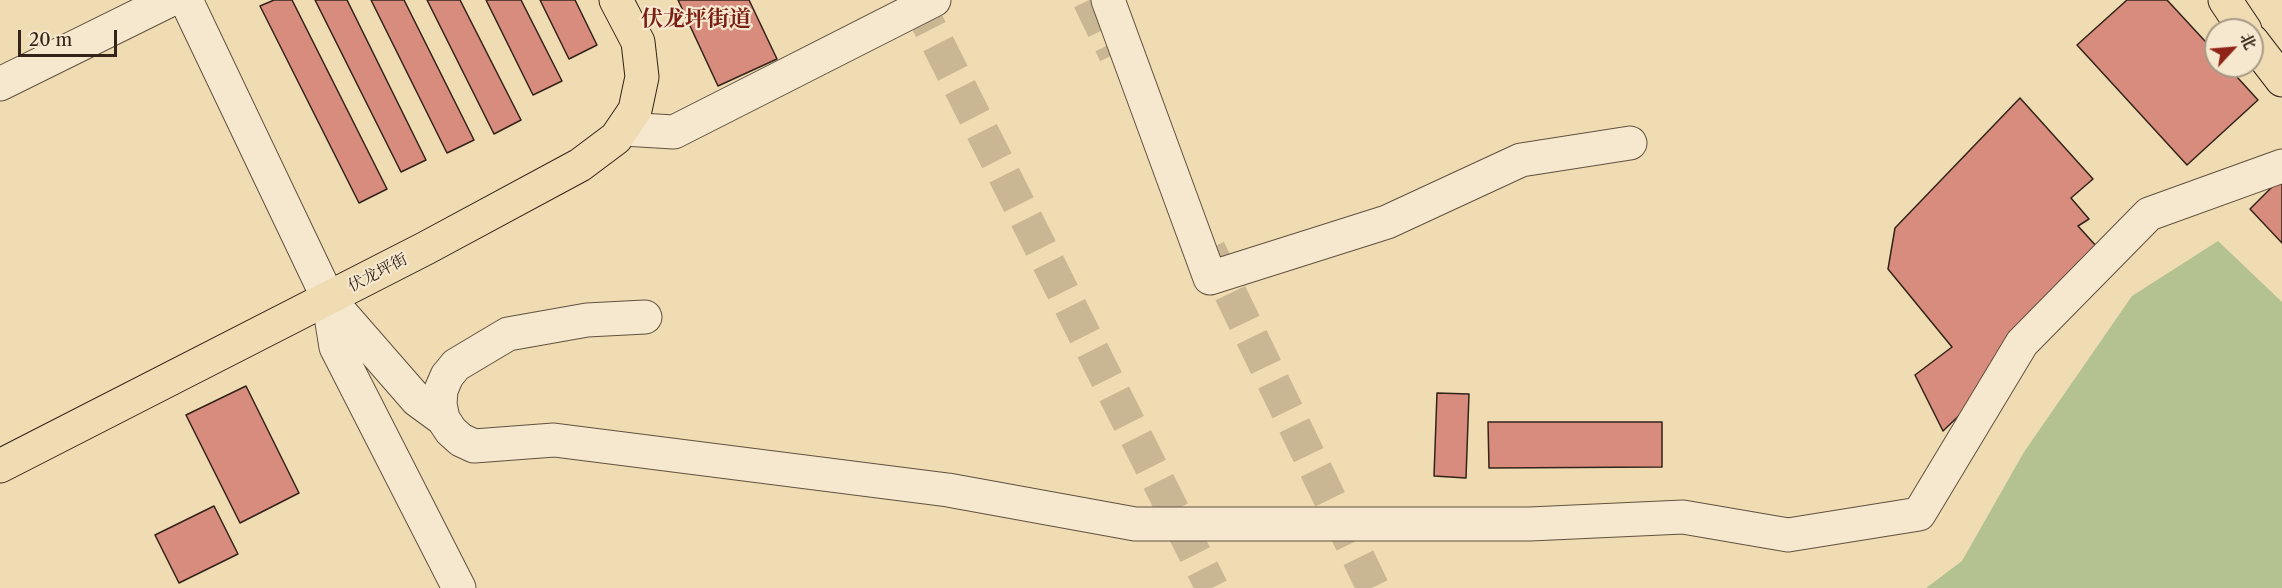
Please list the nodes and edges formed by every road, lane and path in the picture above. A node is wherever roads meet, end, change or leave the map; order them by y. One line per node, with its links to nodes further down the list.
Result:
1 (170, 0): 10 (street)
2 (186, 0): 14 (street)
3 (616, 0): 11 (main road, 伏龙坪街)
4 (934, 0): 11 (street)
5 (1108, 0): 12 (street)
6 (2225, 0): 7 (main road)
7 (2237, 18)
8 (2264, 57): 9 (main road)
9 (2282, 80)
10 (0, 84)
11 (622, 129): 14 (main road, 伏龙坪街)
12 (1630, 143)
13 (2282, 165): 16 (street)
14 (328, 298): 16 (street); 17 (main road, 伏龙坪街); 18 (street)
15 (645, 317): 16 (street)
16 (443, 419)
17 (0, 466)
18 (459, 588)

